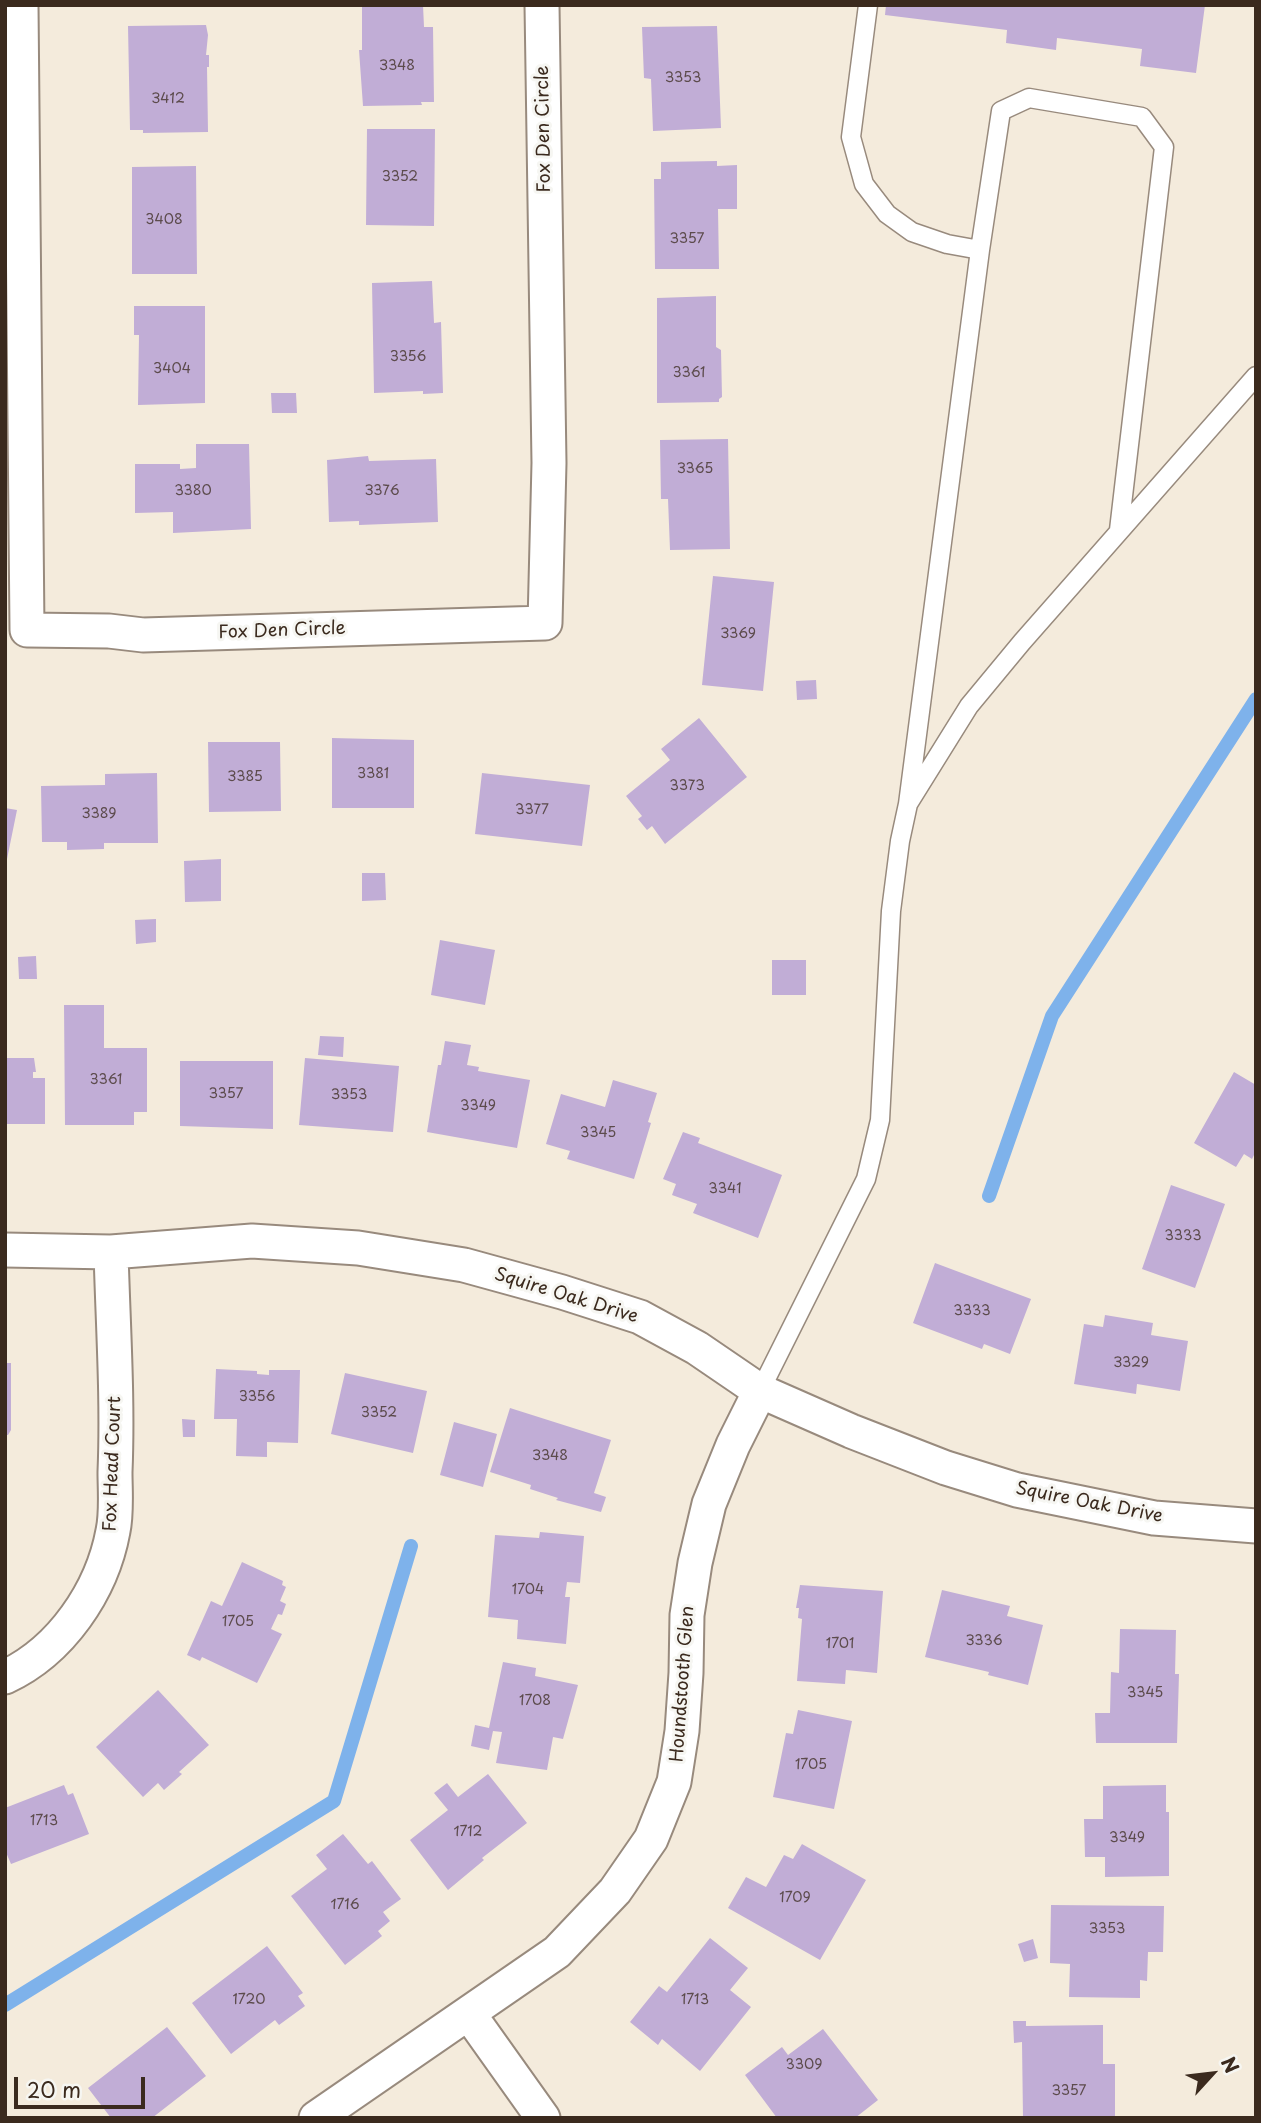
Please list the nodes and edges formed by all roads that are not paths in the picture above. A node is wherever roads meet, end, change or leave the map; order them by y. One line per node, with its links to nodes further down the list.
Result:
1 (20, 5): 2 (street, Fox Den Circle)
2 (542, 5)
3 (868, 5): 4 (lane)
4 (980, 250): 6 (lane); 7 (lane)
5 (1256, 376): 6 (lane)
6 (1119, 530): 7 (lane)
7 (908, 804): 10 (lane)
8 (5, 1250): 9 (street, Squire Oak Drive)
9 (111, 1252): 10 (street, Squire Oak Drive); 12 (street, Fox Head Court)
10 (760, 1391): 11 (street, Squire Oak Drive); 13 (street, Houndstooth Glen)
11 (1256, 1526)
12 (5, 1677)
13 (469, 2014): 14 (street, Houndstooth Glen); 15 (street)
14 (316, 2118)
15 (543, 2118)

